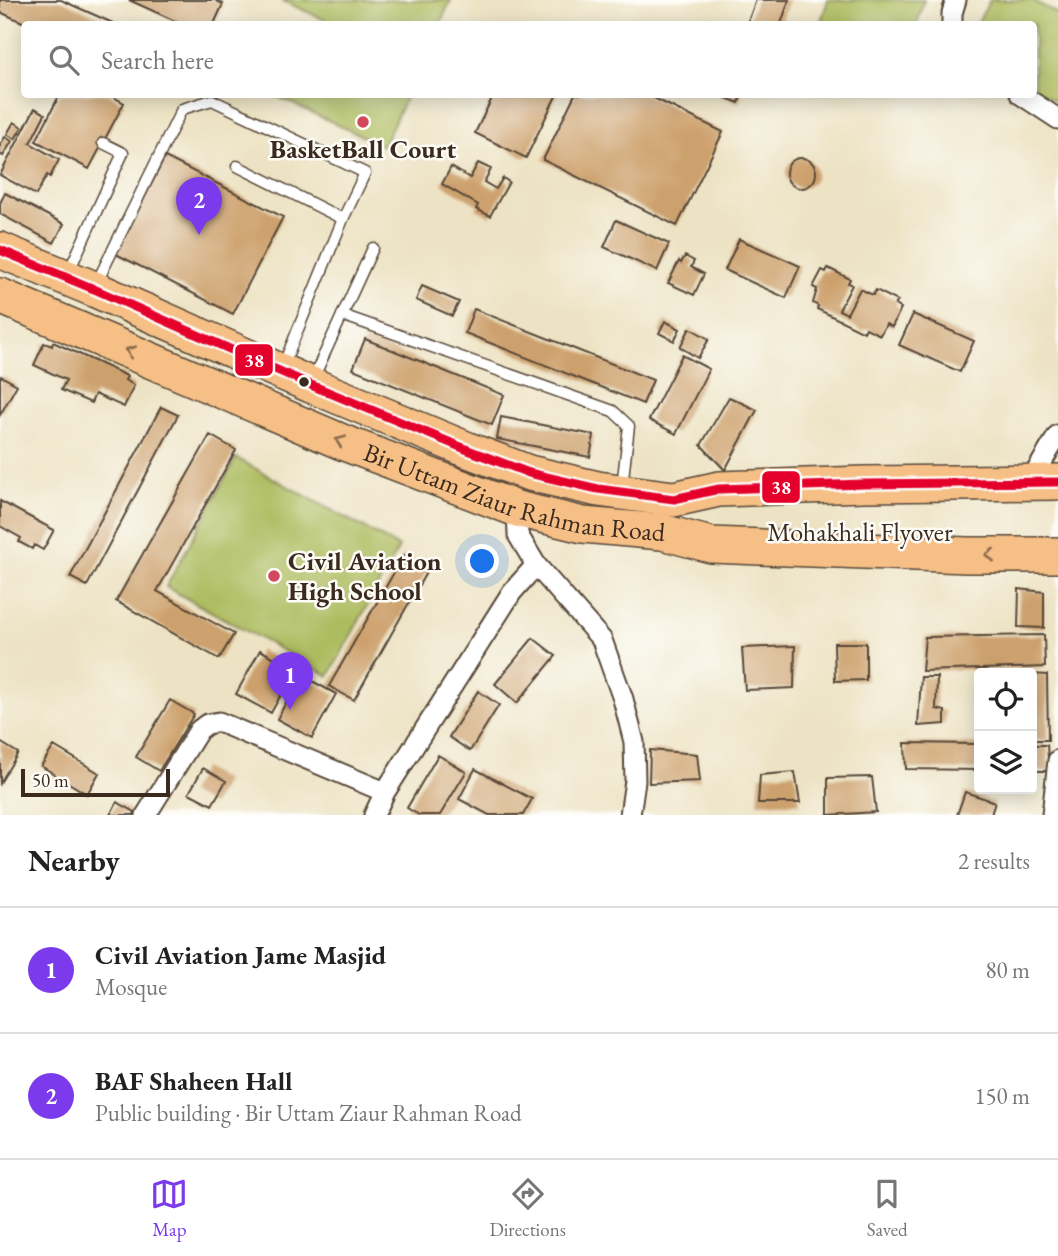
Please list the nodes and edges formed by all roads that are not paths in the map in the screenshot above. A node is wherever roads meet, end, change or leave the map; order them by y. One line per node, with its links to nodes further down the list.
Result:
1 (956, 0): 2 (street)
2 (952, 21)
3 (1026, 98): 4 (street)
4 (1058, 120)
5 (103, 143): 10 (lane)
6 (237, 166): 7 (lane)
7 (343, 219): 10 (lane); 13 (lane)
8 (373, 248): 12 (lane)
9 (0, 250): 10 (highway, Bir Uttam Ziaur Rahman Road)
10 (80, 283): 13 (highway, Bir Uttam Ziaur Rahman Road)
11 (0, 296): 19 (highway, Bir Uttam Ziaur Rahman Road, one-way to 11)
12 (342, 315): 13 (lane); 16 (lane)
13 (296, 378): 16 (highway, Bir Uttam Ziaur Rahman Road)
14 (1058, 435): 15 (street)
15 (1044, 482): 17 (highway, Bir Uttam Ziaur Rahman Road)
16 (621, 492): 17 (highway, Bir Uttam Ziaur Rahman Road)
17 (674, 499): 18 (highway, Mohakhali Flyover)
18 (1058, 505)
19 (517, 509): 21 (highway, Bir Uttam Ziaur Rahman Road); 23 (street)
20 (1058, 531): 21 (highway, Mohakhali Flyover)
21 (662, 532): 22 (highway, Bir Uttam Ziaur Rahman Road, one-way to 21)
22 (1058, 555)
23 (536, 565): 25 (street); 28 (street)
24 (1058, 760): 29 (street)
25 (385, 792): 26 (street); 27 (street)
26 (146, 815)
27 (374, 815)
28 (630, 815)
29 (1052, 815)

